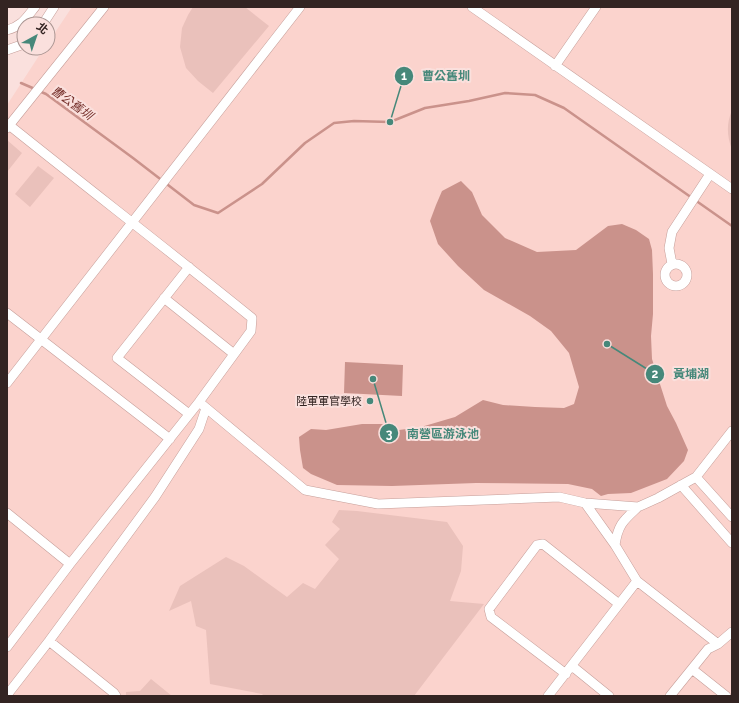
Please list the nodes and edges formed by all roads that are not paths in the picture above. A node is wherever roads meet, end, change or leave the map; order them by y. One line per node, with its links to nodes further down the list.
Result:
1 (35, 7): 8 (street)
2 (54, 7): 7 (street)
3 (104, 7): 10 (street)
4 (300, 7): 13 (street)
5 (472, 7): 9 (street)
6 (596, 7): 9 (street)
7 (48, 16)
8 (7, 30)
9 (555, 66): 11 (street)
10 (8, 126): 13 (street)
11 (710, 174): 12 (street); 14 (street)
12 (732, 189)
13 (132, 223): 15 (street); 18 (street)
14 (672, 264)
15 (189, 267): 16 (street); 19 (street)
16 (164, 298): 19 (street); 22 (street)
17 (7, 312): 18 (street)
18 (42, 339): 20 (street); 24 (street)
19 (234, 354): 21 (street)
20 (7, 383)
21 (202, 405): 22 (street); 27 (street); 37 (street)
22 (189, 414): 24 (street)
23 (732, 431): 25 (street)
24 (170, 440): 33 (street)
25 (696, 476): 26 (street); 30 (street)
26 (681, 486): 28 (street); 31 (street)
27 (585, 503): 28 (street); 32 (street)
28 (638, 507): 32 (street)
29 (7, 513): 33 (street)
30 (732, 517)
31 (732, 543)
32 (615, 544): 34 (street)
33 (70, 564): 39 (street)
34 (637, 581): 35 (street); 38 (street)
35 (619, 604): 41 (street); 41 (street)
36 (732, 632): 38 (street)
37 (49, 641): 42 (street); 43 (street)
38 (718, 644): 40 (street)
39 (7, 647)
40 (692, 669): 46 (street); 47 (street)
41 (569, 670): 44 (street); 45 (street)
42 (7, 694)
43 (116, 696)
44 (548, 696)
45 (609, 696)
46 (670, 696)
47 (726, 696)

